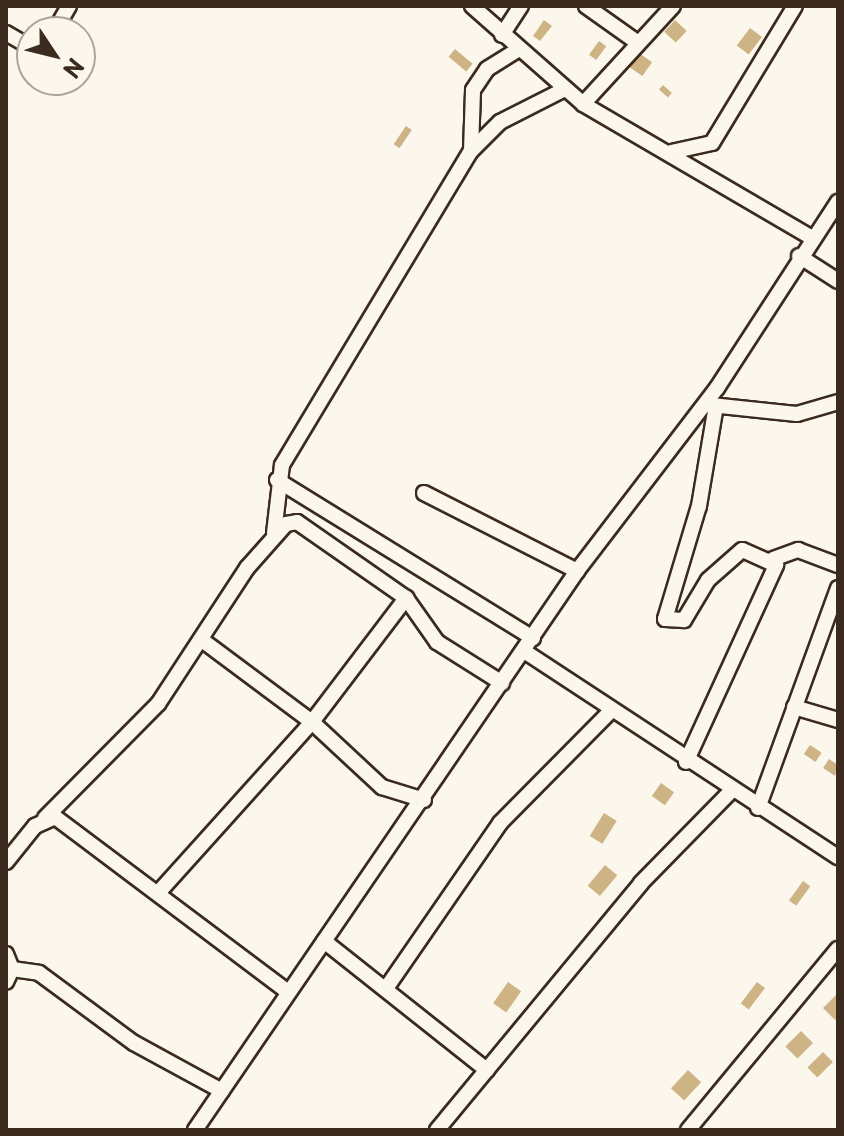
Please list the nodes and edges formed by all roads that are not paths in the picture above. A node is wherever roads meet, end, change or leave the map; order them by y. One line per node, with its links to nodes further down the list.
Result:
1 (472, 6): 6 (street)
2 (521, 6): 6 (street)
3 (586, 6): 7 (street)
4 (673, 6): 7 (street)
5 (795, 6): 12 (street)
6 (502, 35): 8 (street)
7 (638, 43): 10 (street)
8 (519, 49): 9 (street); 11 (street)
9 (563, 90): 10 (street); 11 (street)
10 (583, 104): 12 (street)
11 (471, 151): 19 (street)
12 (668, 151): 14 (street)
13 (838, 202): 14 (street)
14 (811, 237): 15 (street)
15 (799, 256): 16 (street); 18 (street)
16 (838, 281)
17 (838, 402): 18 (street)
18 (711, 405): 24 (street); 26 (street)
19 (277, 480): 21 (street); 29 (street)
20 (424, 493): 26 (street)
21 (276, 496): 22 (street); 23 (street)
22 (297, 522): 23 (street); 28 (street)
23 (274, 533): 30 (street)
24 (773, 559): 25 (street); 37 (street)
25 (838, 565)
26 (577, 571): 29 (street)
27 (838, 588): 33 (street)
28 (406, 598): 32 (street); 36 (street)
29 (533, 638): 31 (street)
30 (202, 640): 36 (street); 41 (street)
31 (524, 651): 32 (street); 34 (street)
32 (502, 683): 39 (street)
33 (794, 707): 35 (street); 40 (street)
34 (611, 711): 37 (street); 49 (street)
35 (838, 720)
36 (312, 722): 39 (street); 44 (street)
37 (686, 762): 38 (street)
38 (731, 791): 40 (street); 51 (street)
39 (424, 800): 45 (street)
40 (758, 808): 42 (street)
41 (45, 818): 43 (street); 44 (street)
42 (838, 857)
43 (6, 862)
44 (158, 893): 50 (street)
45 (324, 941): 49 (street); 50 (street)
46 (838, 949): 55 (street)
47 (6, 954): 48 (street)
48 (9, 976): 52 (street)
49 (387, 987): 51 (street)
50 (287, 991): 52 (street)
51 (487, 1070): 54 (street)
52 (222, 1091): 53 (street)
53 (195, 1130)
54 (437, 1130)
55 (688, 1130)

